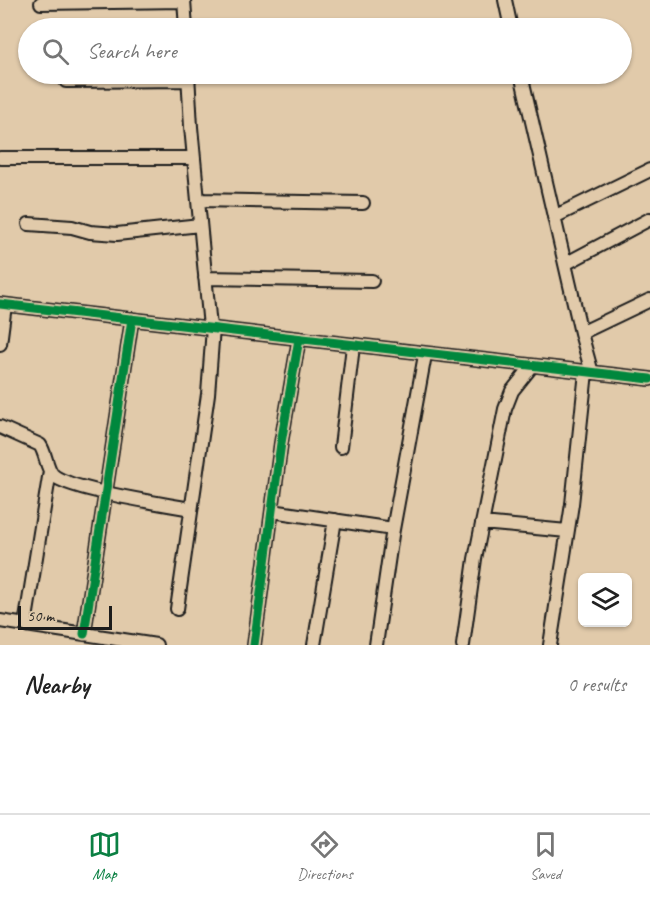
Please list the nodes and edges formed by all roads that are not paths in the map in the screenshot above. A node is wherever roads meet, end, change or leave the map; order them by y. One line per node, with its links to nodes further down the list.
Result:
1 (505, 0): 5 (street)
2 (184, 1): 3 (street); 4 (street)
3 (41, 3)
4 (185, 18)
5 (509, 18)
6 (189, 84): 9 (street)
7 (523, 84): 13 (street)
8 (0, 158): 9 (street)
9 (194, 158): 11 (street)
10 (650, 170): 13 (street)
11 (198, 200): 12 (street); 16 (street)
12 (363, 203)
13 (554, 217): 17 (street)
14 (650, 219): 17 (street)
15 (29, 225): 16 (street)
16 (200, 225): 18 (street)
17 (565, 264): 24 (street)
18 (205, 278): 19 (street); 23 (street)
19 (372, 281)
20 (650, 300): 24 (street)
21 (2, 305): 22 (street); 26 (street)
22 (132, 319): 23 (street); 35 (street)
23 (212, 327): 25 (street); 36 (street)
24 (581, 333): 30 (street)
25 (299, 339): 27 (street); 37 (street)
26 (0, 344)
27 (353, 346): 28 (street); 33 (street)
28 (424, 354): 29 (street); 40 (street)
29 (532, 366): 30 (street); 39 (street)
30 (589, 372): 31 (street); 41 (street)
31 (650, 379)
32 (0, 427): 34 (street)
33 (341, 447)
34 (50, 471): 35 (street); 44 (street)
35 (105, 493): 36 (street); 45 (street)
36 (191, 509): 42 (street)
37 (272, 511): 38 (street); 47 (street)
38 (335, 520): 40 (street); 48 (street)
39 (482, 523): 41 (street); 50 (street)
40 (393, 529): 49 (street)
41 (567, 531): 51 (street)
42 (177, 609)
43 (0, 621): 44 (street)
44 (25, 625): 45 (street)
45 (84, 634): 46 (street)
46 (156, 645)
47 (254, 645)
48 (314, 645)
49 (376, 645)
50 (463, 645)
51 (550, 645)

